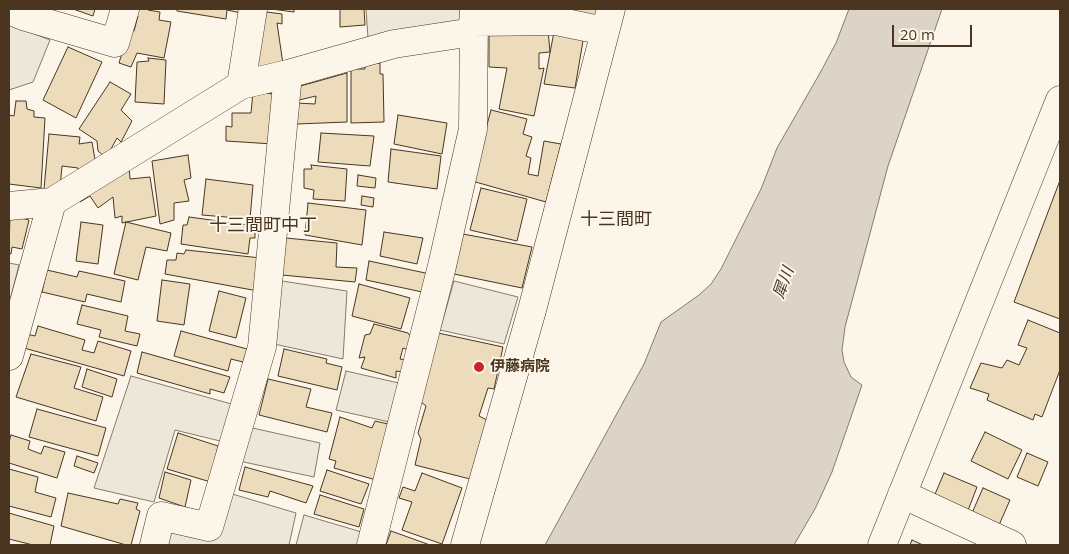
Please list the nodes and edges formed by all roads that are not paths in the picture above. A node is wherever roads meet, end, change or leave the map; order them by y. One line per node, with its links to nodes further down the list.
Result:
1 (125, 9): 3 (street)
2 (254, 9): 7 (street)
3 (9, 10)
4 (608, 20): 5 (street); 15 (street)
5 (474, 21): 6 (street); 14 (street)
6 (288, 74): 7 (street); 13 (street)
7 (241, 85): 9 (street)
8 (1060, 100): 12 (street)
9 (52, 202): 10 (street); 11 (street)
10 (9, 206)
11 (9, 356)
12 (902, 494): 16 (street); 17 (street)
13 (154, 545)
14 (371, 545)
15 (465, 545)
16 (882, 545)
17 (1012, 545)

